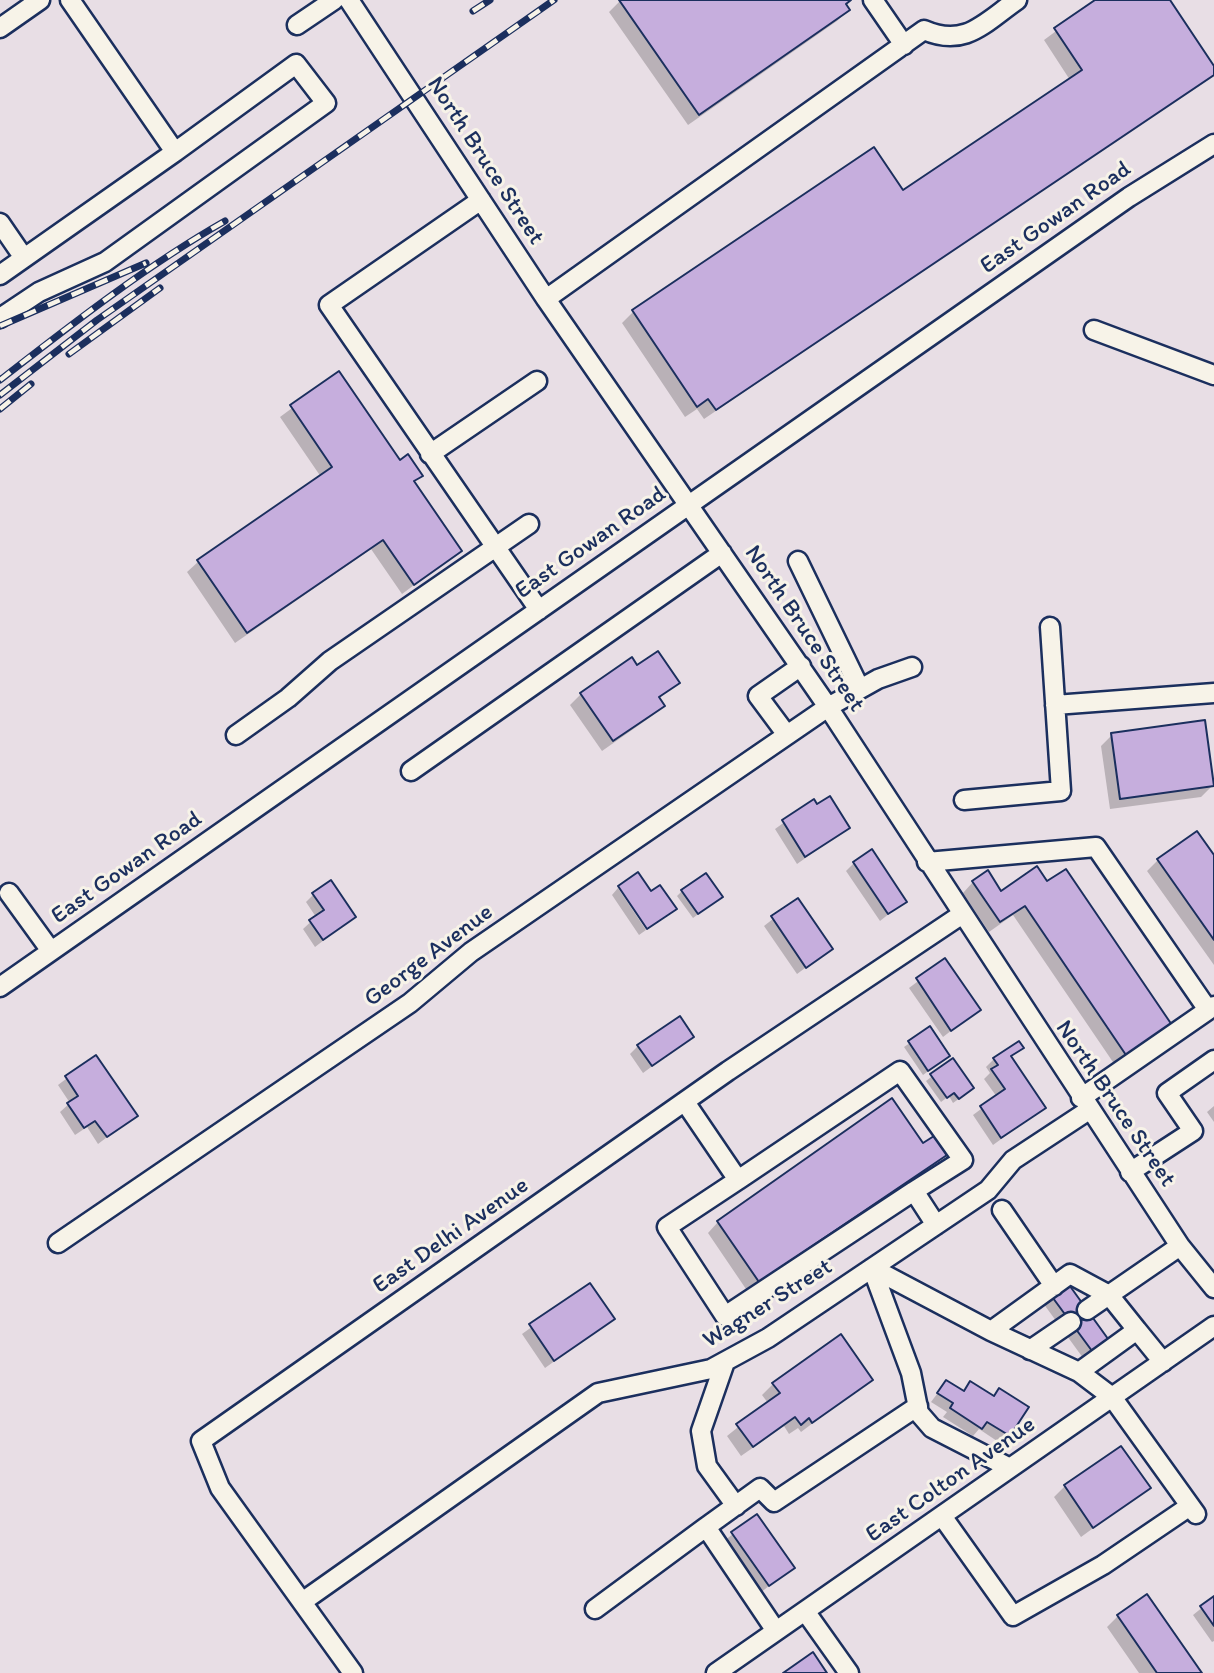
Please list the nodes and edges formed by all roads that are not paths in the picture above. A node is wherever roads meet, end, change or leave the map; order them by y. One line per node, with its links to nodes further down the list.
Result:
1 (40, 0): 8 (street)
2 (70, 0): 11 (street)
3 (334, 0): 7 (street)
4 (349, 0): 12 (street, North Bruce Street)
5 (873, 0): 9 (street)
6 (1017, 0): 9 (street)
7 (298, 25)
8 (0, 28)
9 (904, 45): 16 (street)
10 (1214, 144): 22 (street, East Gowan Road)
11 (175, 152): 14 (street); 17 (street)
12 (481, 200): 16 (street, North Bruce Street); 21 (street)
13 (0, 223): 14 (street)
14 (24, 258): 15 (street)
15 (0, 275)
16 (546, 299): 22 (street, North Bruce Street)
17 (0, 318)
18 (1094, 330): 19 (street)
19 (1214, 375)
20 (537, 381): 21 (street)
21 (430, 454): 24 (street)
22 (688, 504): 25 (street, North Bruce Street); 27 (street, East Gowan Road)
23 (529, 524): 24 (street)
24 (495, 548): 27 (street); 35 (street)
25 (722, 552): 29 (street, North Bruce Street); 37 (street)
26 (798, 561): 31 (street)
27 (539, 610): 42 (street, East Gowan Road)
28 (1050, 627): 33 (street)
29 (801, 666): 34 (street, North Bruce Street); 36 (street)
30 (912, 667): 31 (street, George Avenue)
31 (860, 689): 34 (street, George Avenue)
32 (1214, 693): 33 (street)
33 (1055, 705): 38 (street)
34 (828, 707): 36 (street, George Avenue); 39 (street, North Bruce Street)
35 (236, 735)
36 (787, 735): 53 (street, George Avenue)
37 (411, 771)
38 (964, 800)
39 (926, 862): 41 (street, North Bruce Street); 44 (street)
40 (9, 893): 42 (street)
41 (961, 915): 46 (street, East Delhi Avenue); 47 (street, North Bruce Street)
42 (51, 951): 43 (street, East Gowan Road)
43 (0, 987)
44 (1211, 1008): 47 (street, Wagner Street)
45 (1214, 1060): 48 (street)
46 (685, 1102): 49 (street); 74 (street, East Delhi Avenue)
47 (1085, 1104): 48 (street, North Bruce Street); 52 (street, Wagner Street)
48 (1130, 1172): 54 (street, North Bruce Street)
49 (738, 1180): 50 (street); 50 (street)
50 (914, 1191): 52 (street)
51 (1002, 1210): 56 (street)
52 (936, 1225): 55 (street, Wagner Street)
53 (58, 1243)
54 (1180, 1246): 57 (street, North Bruce Street); 58 (street)
55 (872, 1268): 63 (street); 65 (street, Wagner Street); 69 (street)
56 (1054, 1286): 58 (street); 63 (street)
57 (1214, 1288)
58 (1109, 1295): 59 (street); 62 (street)
59 (1087, 1310)
60 (1071, 1322): 64 (street)
61 (1214, 1327): 66 (street, East Colton Avenue)
62 (1137, 1330): 66 (street); 67 (street)
63 (992, 1331): 64 (street)
64 (1030, 1350): 67 (street)
65 (725, 1362): 71 (street); 74 (street, Wagner Street)
66 (1163, 1362): 68 (street, East Colton Avenue)
67 (1079, 1372): 68 (street)
68 (1112, 1397): 70 (street, East Colton Avenue); 72 (street)
69 (918, 1406): 70 (street); 71 (street)
70 (1010, 1468): 72 (street, East Colton Avenue)
71 (736, 1506): 73 (street)
72 (942, 1516): 76 (street, East Colton Avenue)
73 (706, 1527): 75 (street); 77 (street)
74 (302, 1602): 78 (street, East Delhi Avenue)
75 (595, 1609)
76 (805, 1611): 77 (street, East Colton Avenue); 80 (street)
77 (776, 1631): 79 (street, East Colton Avenue)
78 (353, 1673)
79 (716, 1673)
80 (849, 1673)

